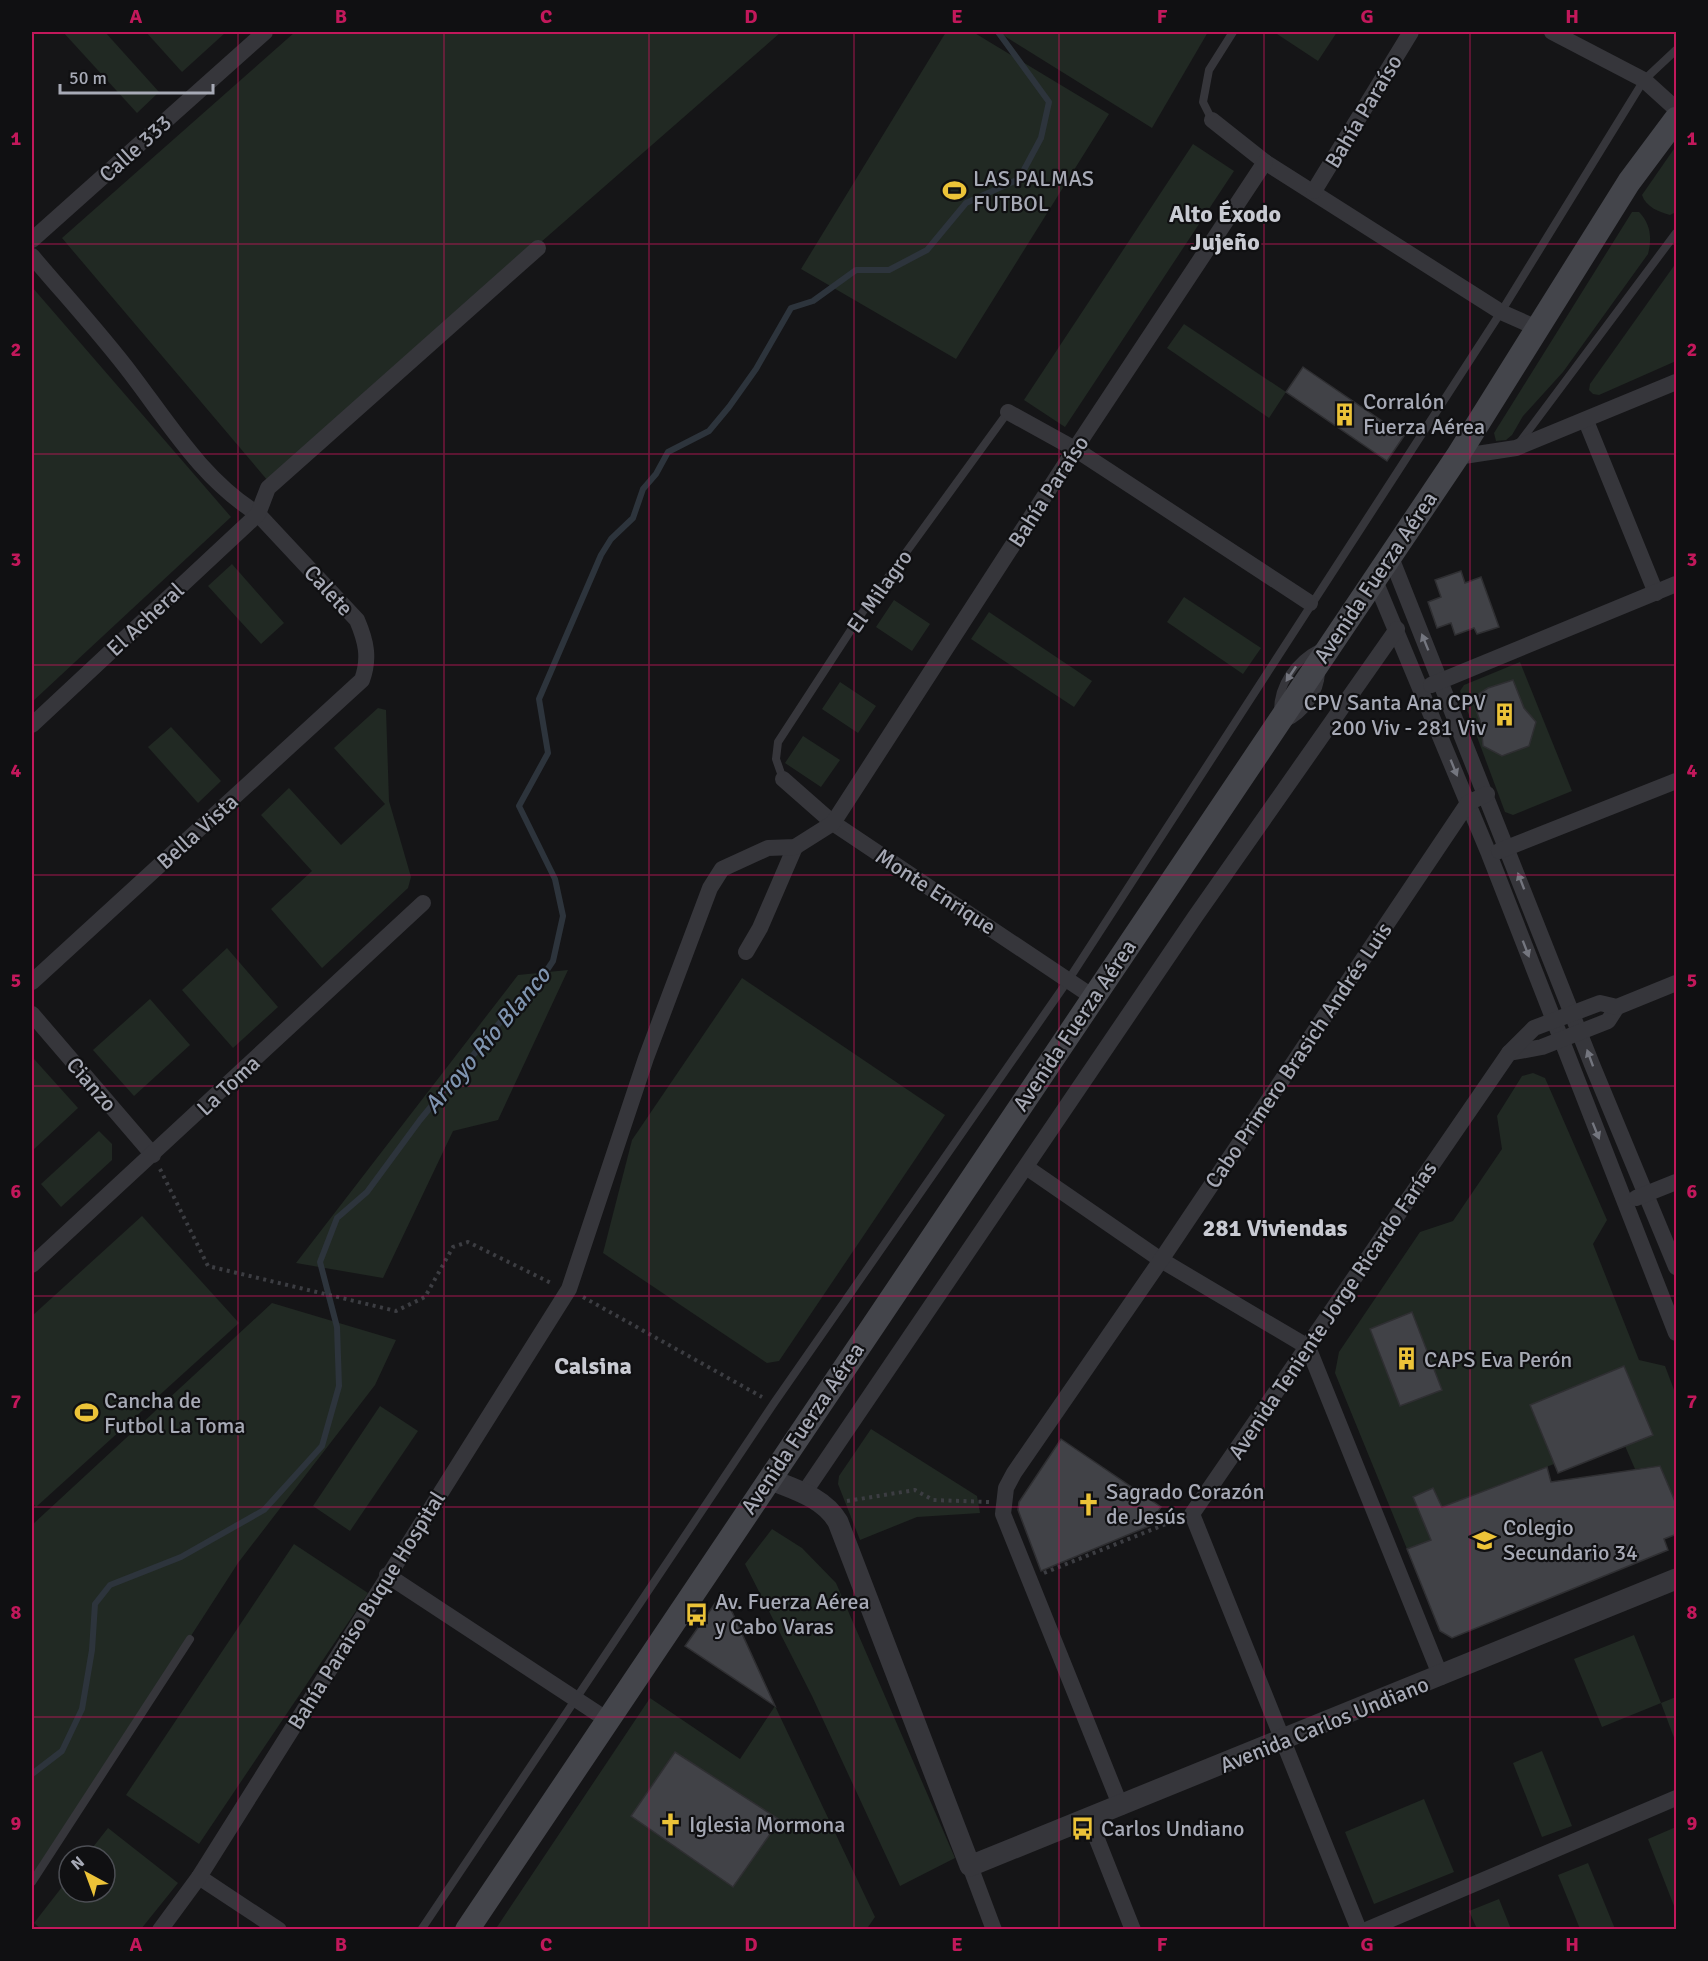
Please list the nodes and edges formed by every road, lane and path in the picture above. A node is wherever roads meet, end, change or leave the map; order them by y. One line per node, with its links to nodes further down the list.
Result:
1 (264, 32): 13 (street, Calle 333)
2 (1233, 32): 9 (lane)
3 (1411, 32): 11 (street, Bahía Paraíso)
4 (1552, 32): 6 (street)
5 (1677, 50): 6 (lane)
6 (1644, 80): 7 (street); 16 (lane)
7 (1677, 109)
8 (1677, 119): 17 (main road, Avenida Fuerza Aérea)
9 (1212, 120): 10 (street)
10 (1265, 162): 11 (street); 22 (street, Bahía Paraíso)
11 (1314, 191): 16 (street)
12 (1677, 233): 21 (lane)
13 (32, 240)
14 (538, 248): 24 (street)
15 (32, 256): 24 (street, Calete)
16 (1501, 312): 17 (street); 29 (lane)
17 (1537, 328): 23 (main road, Avenida Fuerza Aérea)
18 (1677, 382): 20 (street)
19 (1008, 412): 22 (street); 35 (lane, El Milagro)
20 (1586, 421): 21 (street); 28 (street)
21 (1516, 448): 23 (street)
22 (1075, 449): 29 (street); 39 (street, Bahía Paraíso)
23 (1457, 457): 25 (main road, Avenida Fuerza Aérea)
24 (258, 514): 31 (street, Calete); 34 (street, El Acheral)
25 (1390, 555): 26 (main road, Avenida Fuerza Aérea); 32 (street, one-way to 25)
26 (1374, 578): 30 (street); 48 (main road, Avenida Fuerza Aérea)
27 (1677, 584): 28 (street)
28 (1656, 593): 32 (street)
29 (1310, 603): 45 (lane)
30 (1397, 629): 33 (street); 57 (street)
31 (362, 680): 46 (street, Bella Vista)
32 (1441, 681): 33 (street); 37 (street)
33 (1421, 688): 38 (street, one-way to 38)
34 (32, 725)
35 (783, 779): 39 (street, Monte Enrique)
36 (1677, 781): 41 (street)
37 (1486, 794): 38 (street, Cabo Primero Brasich Andrés Luis); 41 (street)
38 (1468, 803): 42 (street); 61 (street, Cabo Primero Brasich Andrés Luis)
39 (833, 823): 40 (street); 45 (street, Monte Enrique)
40 (795, 847): 44 (street); 64 (street, Bahía Paraiso Buque Hospital)
41 (1508, 847): 42 (street); 51 (street, one-way to 41)
42 (1489, 854): 52 (street, one-way to 52)
43 (423, 903): 56 (street, La Toma)
44 (746, 952)
45 (1070, 979): 48 (street, Monte Enrique); 67 (lane)
46 (32, 982)
47 (1677, 983): 49 (street, Avenida Teniente Jorge Ricardo Farías)
48 (1093, 997): 68 (main road, Avenida Fuerza Aérea)
49 (1617, 1007): 51 (street, Avenida Teniente Jorge Ricardo Farías); 53 (street, Avenida Teniente Jorge Ricardo Farías)
50 (32, 1014): 56 (street, Cianzo)
51 (1572, 1014): 52 (street, Avenida Teniente Jorge Ricardo Farías); 53 (street)
52 (1554, 1021): 54 (street); 55 (street, Avenida Teniente Jorge Ricardo Farías)
53 (1580, 1032): 54 (street, Avenida Teniente Jorge Ricardo Farías); 59 (street, one-way to 53)
54 (1560, 1040): 55 (street, Avenida Teniente Jorge Ricardo Farías); 60 (street, one-way to 60)
55 (1509, 1053): 66 (street, Avenida Teniente Jorge Ricardo Farías)
56 (153, 1155): 62 (street, La Toma); 64 (path)
57 (1026, 1167): 61 (street); 69 (street)
58 (1677, 1182): 59 (street)
59 (1646, 1194): 60 (street); 63 (street)
60 (1625, 1202): 65 (street)
61 (1161, 1260): 66 (street); 70 (street, Cabo Primero Brasich Andrés Luis)
62 (32, 1264)
63 (1677, 1268)
64 (569, 1289): 67 (path); 73 (street, Bahía Paraiso Buque Hospital)
65 (1677, 1334)
66 (1308, 1347): 72 (street, Avenida Teniente Jorge Ricardo Farías); 77 (street)
67 (774, 1403): 78 (lane)
68 (769, 1479): 69 (street); 79 (main road, Avenida Fuerza Aérea)
69 (804, 1493): 71 (street)
70 (1005, 1503): 71 (path); 74 (street, Cabo Primero Brasich Andrés Luis)
71 (826, 1507): 84 (street)
72 (1192, 1514): 74 (path); 80 (street)
73 (387, 1575): 78 (street); 85 (street, Bahía Paraiso Buque Hospital)
74 (1029, 1579): 82 (street, Cabo Primero Brasich Andrés Luis)
75 (1677, 1579): 77 (street, Avenida Carlos Undiano)
76 (190, 1639): 86 (lane)
77 (1441, 1677): 80 (street, Avenida Carlos Undiano)
78 (575, 1698): 79 (street); 89 (lane)
79 (606, 1719): 90 (main road, Avenida Fuerza Aérea)
80 (1282, 1740): 82 (street, Avenida Carlos Undiano); 93 (street)
81 (1677, 1798): 94 (street)
82 (1121, 1807): 83 (street, Avenida Carlos Undiano)
83 (1089, 1819): 84 (street, Avenida Carlos Undiano); 92 (street)
84 (970, 1866): 91 (street)
85 (199, 1877): 87 (street, Bahía Paraiso Buque Hospital); 88 (street)
86 (32, 1881)
87 (160, 1929)
88 (279, 1929)
89 (421, 1929)
90 (467, 1929)
91 (994, 1929)
92 (1134, 1929)
93 (1359, 1929)
94 (1366, 1929)

